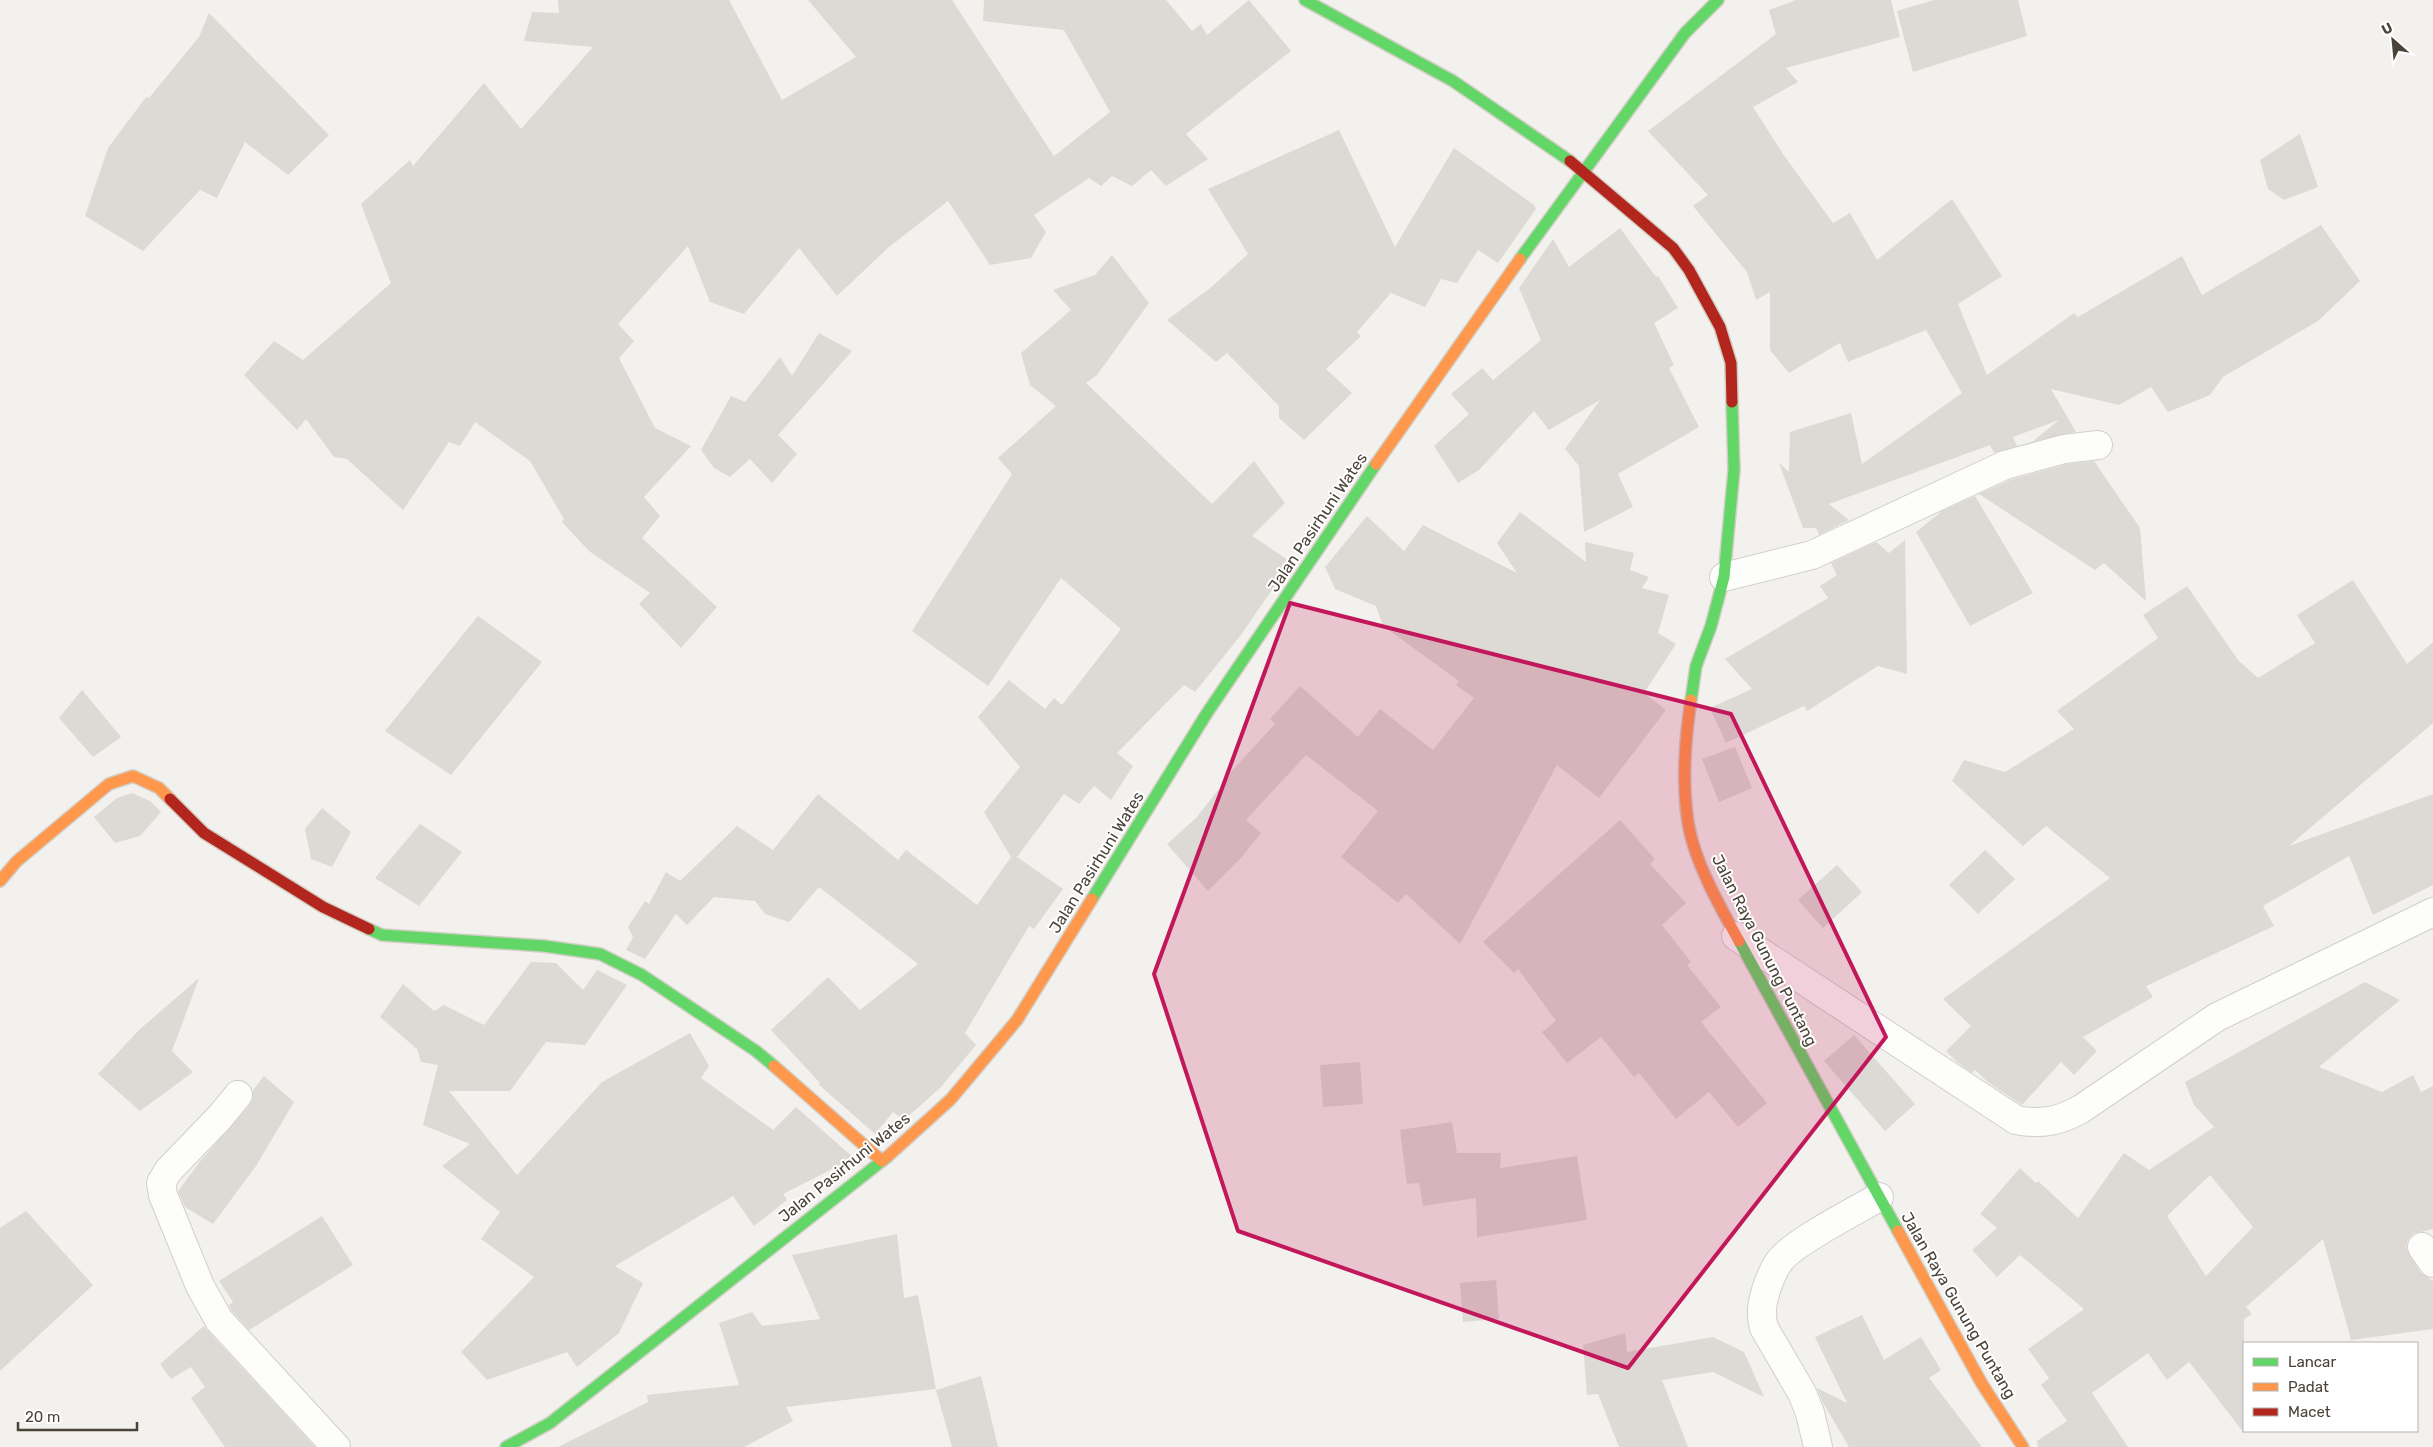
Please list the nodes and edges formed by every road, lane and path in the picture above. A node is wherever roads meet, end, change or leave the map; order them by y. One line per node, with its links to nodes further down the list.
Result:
1 (1305, 0): 3 (street, Jalan Raya Gunung Puntang)
2 (1718, 0): 3 (street, Jalan Pasirhuni Wates)
3 (1583, 170): 5 (street, Jalan Raya Gunung Puntang); 10 (street, Jalan Pasirhuni Wates)
4 (2098, 445): 5 (street)
5 (1724, 577): 8 (street, Jalan Raya Gunung Puntang)
6 (0, 881): 10 (street)
7 (2433, 912): 8 (street)
8 (1736, 936): 11 (street, Jalan Raya Gunung Puntang)
9 (238, 1095): 12 (street)
10 (882, 1160): 13 (street, Jalan Pasirhuni Wates)
11 (1879, 1197): 14 (street); 15 (street, Jalan Raya Gunung Puntang)
12 (336, 1447)
13 (506, 1447)
14 (1818, 1447)
15 (2023, 1447)

